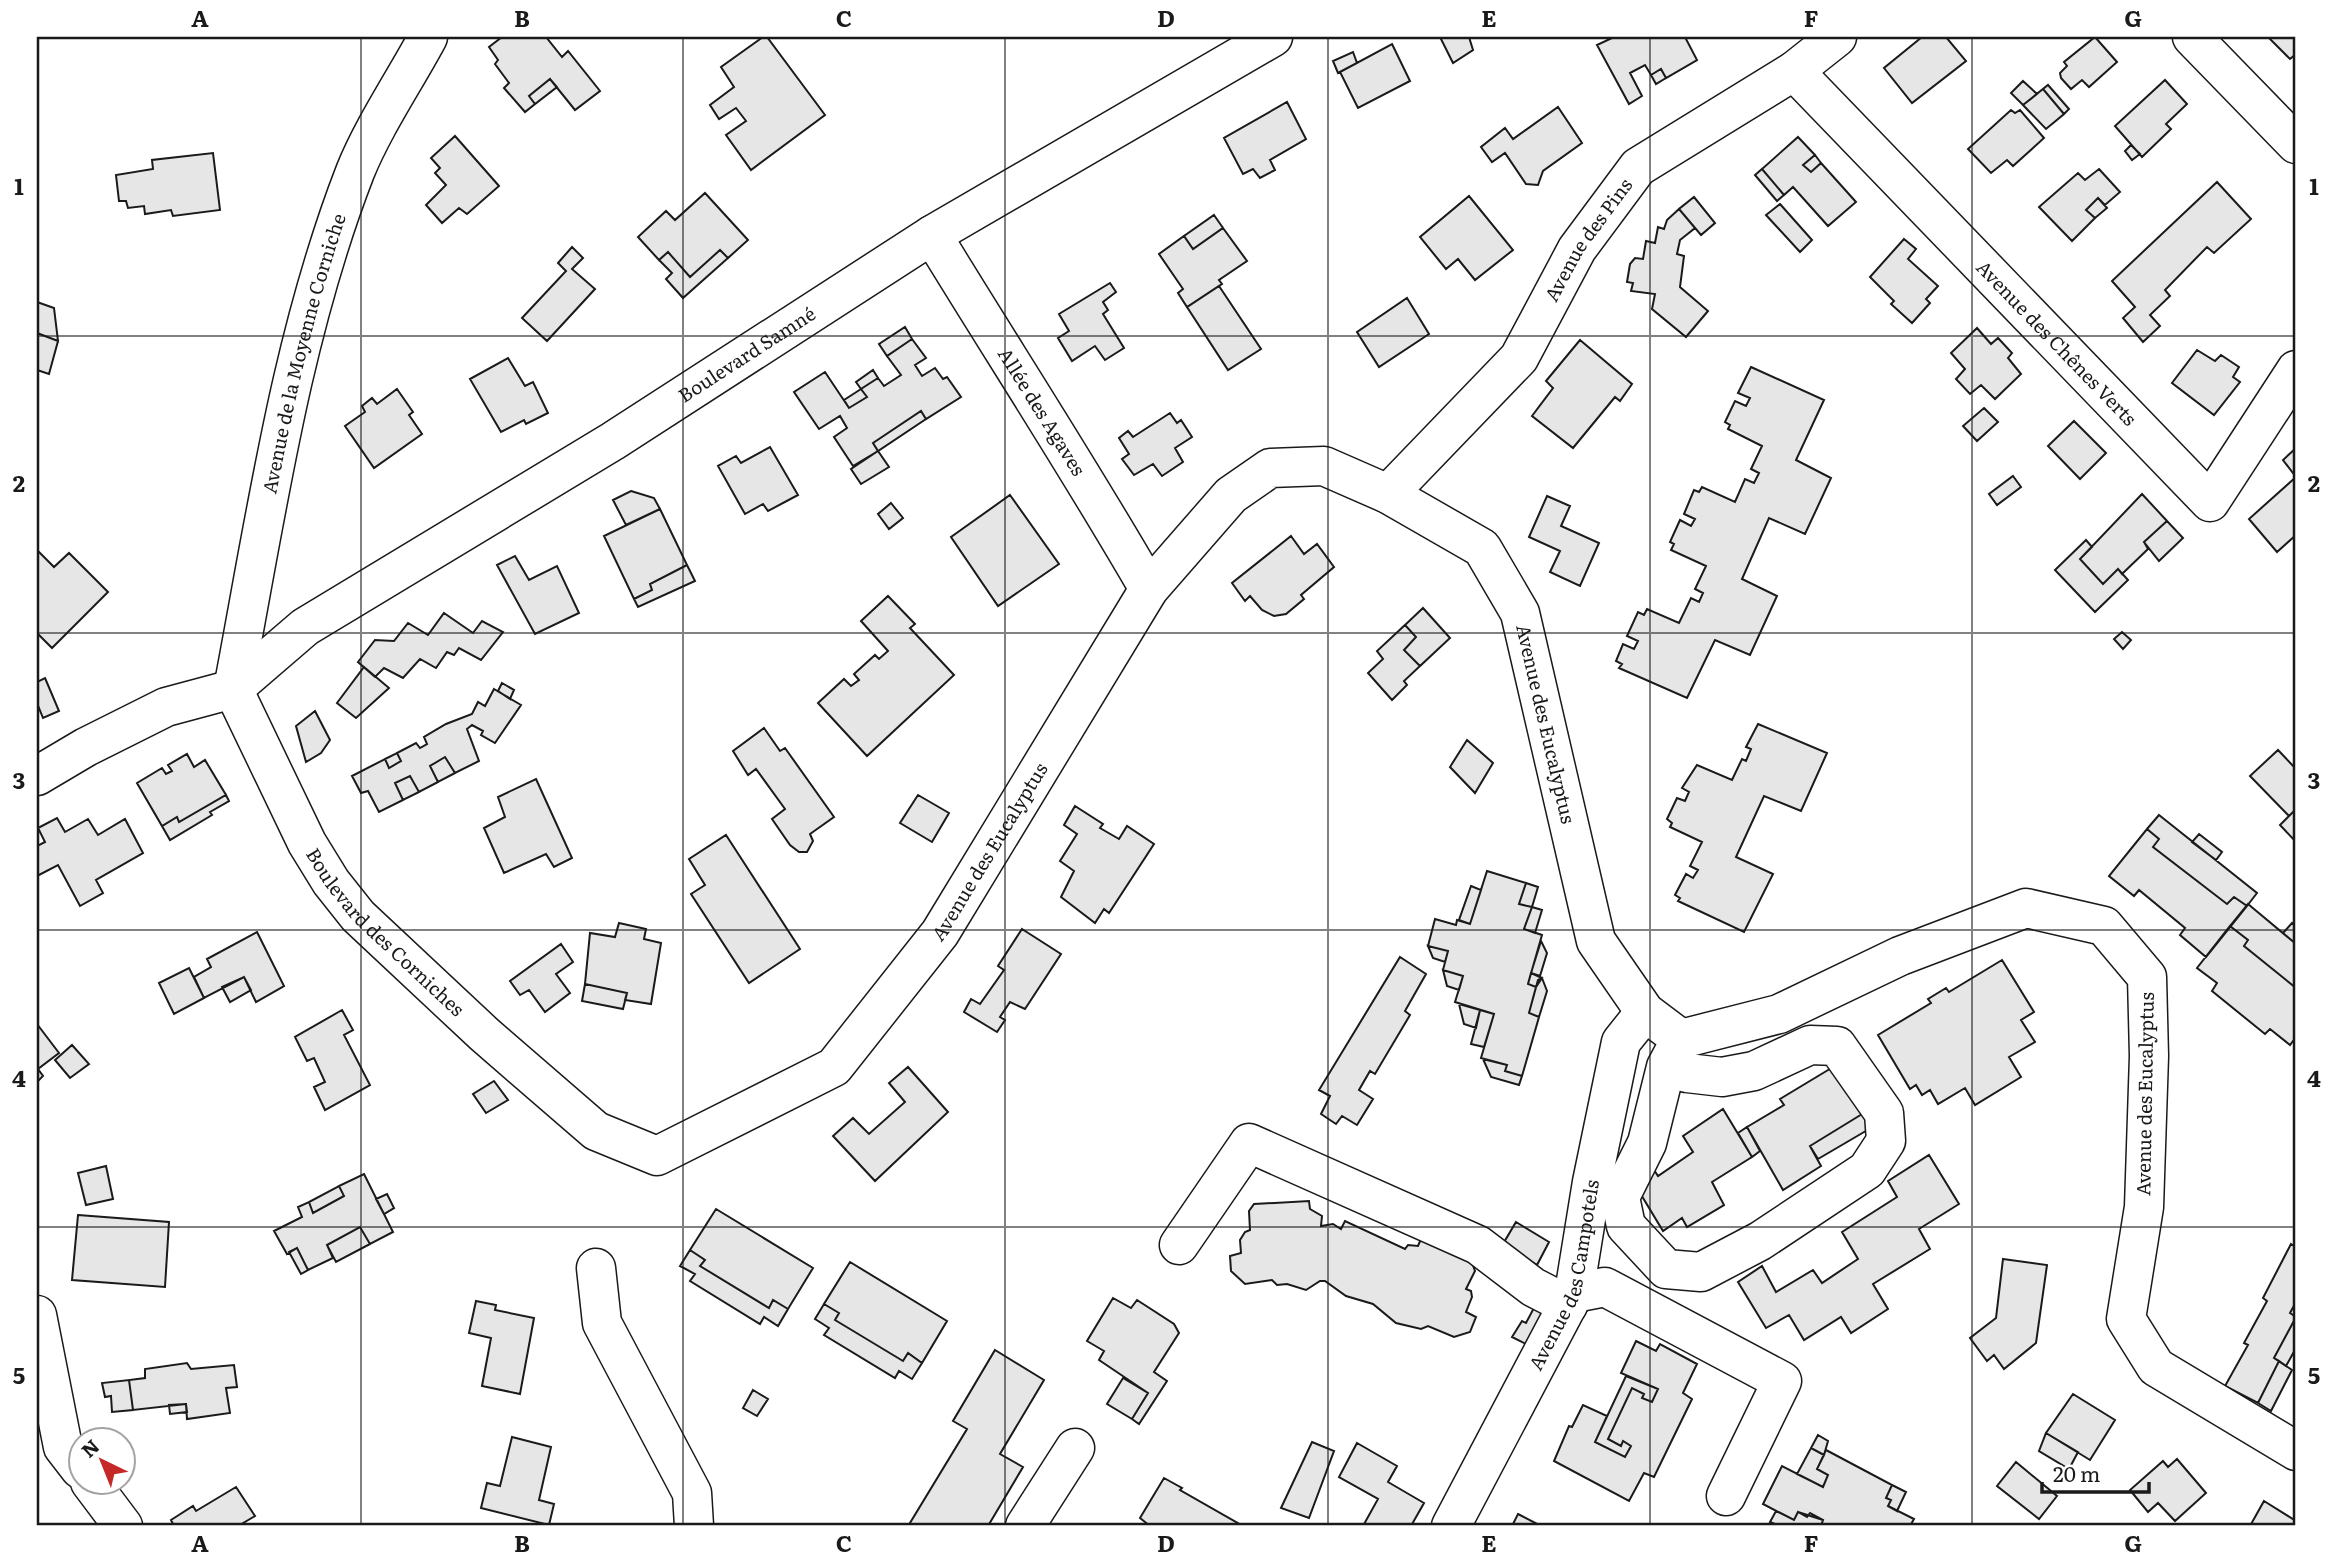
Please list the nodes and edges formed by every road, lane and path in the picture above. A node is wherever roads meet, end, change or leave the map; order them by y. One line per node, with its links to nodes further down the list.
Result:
1 (428, 37): 11 (street, Avenue de la Moyenne Corniche)
2 (1273, 37): 7 (street, Boulevard Samné)
3 (1837, 37): 5 (street, Avenue des Pins)
4 (2195, 38): 6 (street)
5 (1794, 71): 8 (street, Avenue des Chênes Verts); 9 (street, Avenue des Pins)
6 (2296, 144)
7 (932, 235): 10 (street, Allée des Agaves); 11 (street, Boulevard Samné)
8 (2296, 370)
9 (1388, 494): 10 (street, Avenue des Eucalyptus); 13 (street, Avenue des Eucalyptus)
10 (1150, 589): 15 (street, Avenue des Eucalyptus)
11 (233, 689): 12 (street); 15 (street, Boulevard des Corniches)
12 (37, 776)
13 (1645, 1012): 14 (street, Avenue des Eucalyptus); 18 (street, Avenue des Campotels)
14 (1674, 1053): 14 (street); 22 (street, Avenue des Eucalyptus)
15 (596, 1131)
16 (1179, 1245): 18 (street)
17 (596, 1268): 26 (street)
18 (1571, 1299): 24 (street); 28 (street, Avenue des Campotels)
19 (37, 1315): 21 (street)
20 (1075, 1448): 27 (street)
21 (66, 1451)
22 (2296, 1451)
23 (100, 1496): 25 (street)
24 (1726, 1496)
25 (123, 1526)
26 (694, 1526)
27 (1025, 1526)
28 (1451, 1526)

